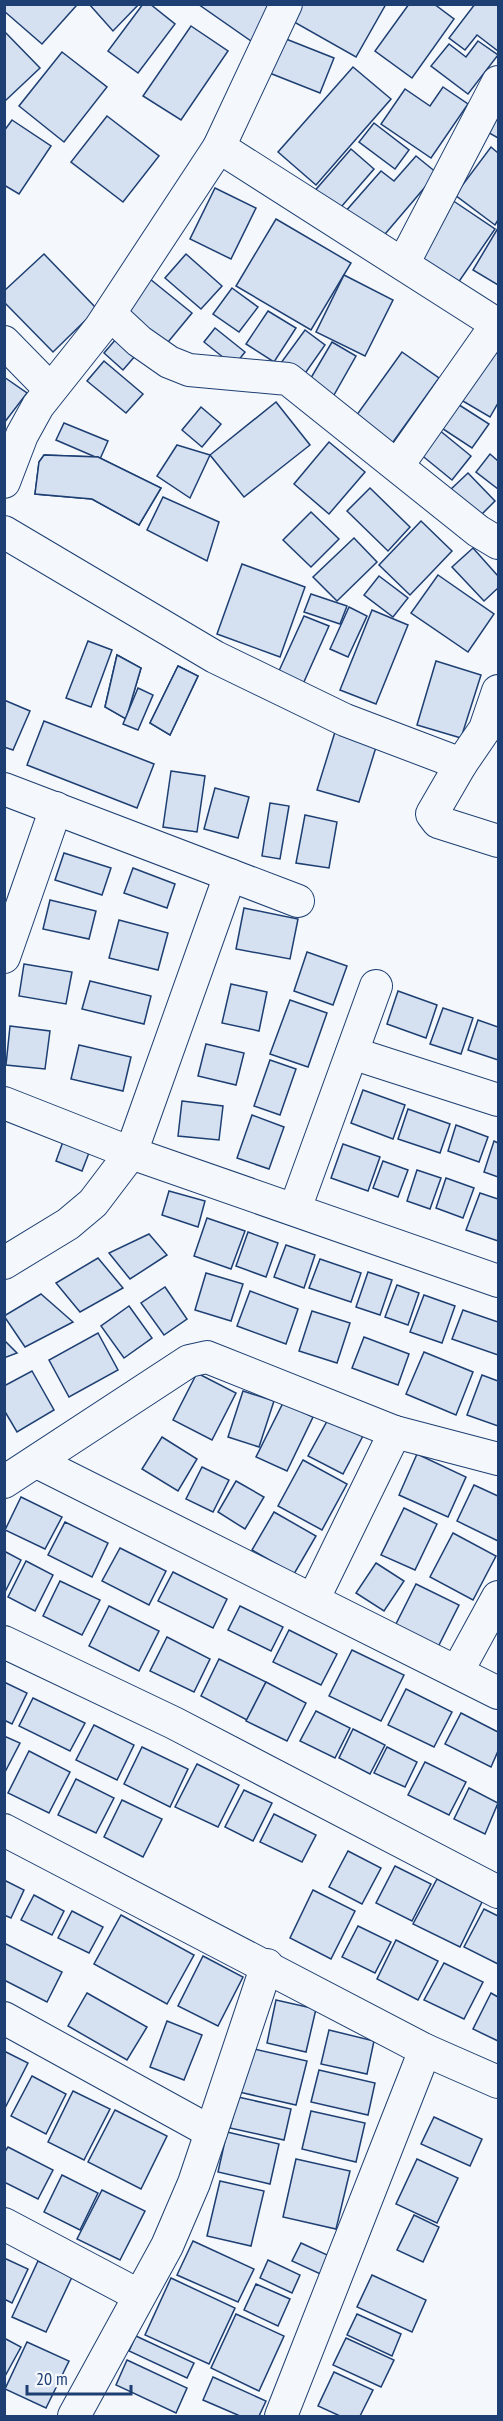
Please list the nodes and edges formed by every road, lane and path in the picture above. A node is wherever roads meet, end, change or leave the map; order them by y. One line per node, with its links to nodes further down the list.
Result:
1 (286, 4): 3 (street)
2 (498, 82): 4 (street)
3 (219, 147): 4 (street); 5 (street)
4 (403, 264): 6 (street)
5 (110, 314): 8 (street); 9 (street)
6 (498, 325): 9 (street)
7 (4, 342): 8 (street)
8 (50, 388): 10 (street)
9 (399, 465): 12 (street)
10 (4, 482)
11 (4, 532): 14 (street)
12 (498, 543)
13 (498, 691): 14 (street)
14 (461, 764): 17 (street)
15 (4, 789): 16 (street)
16 (56, 808): 18 (street); 20 (street)
17 (498, 841)
18 (230, 874): 19 (street); 25 (street)
19 (298, 901)
20 (4, 957)
21 (376, 986): 22 (street)
22 (352, 1053): 23 (street); 26 (street)
23 (498, 1100)
24 (4, 1103): 25 (street)
25 (131, 1153): 26 (street); 27 (street)
26 (295, 1209): 28 (street)
27 (4, 1263)
28 (498, 1281)
29 (394, 1432): 30 (street); 31 (street); 34 (street)
30 (498, 1459)
31 (37, 1462): 32 (street); 34 (street)
32 (4, 1482)
33 (498, 1597): 36 (street)
34 (314, 1599): 36 (street)
35 (4, 1642): 39 (street)
36 (457, 1672): 37 (street)
37 (498, 1693)
38 (4, 1830): 40 (street)
39 (498, 1892)
40 (267, 1965): 42 (street); 44 (street)
41 (4, 2018): 44 (street)
42 (425, 2050): 43 (street); 48 (street)
43 (498, 2082)
44 (211, 2132): 46 (street)
45 (4, 2223): 46 (street)
46 (138, 2295): 47 (street)
47 (74, 2416)
48 (281, 2416)

